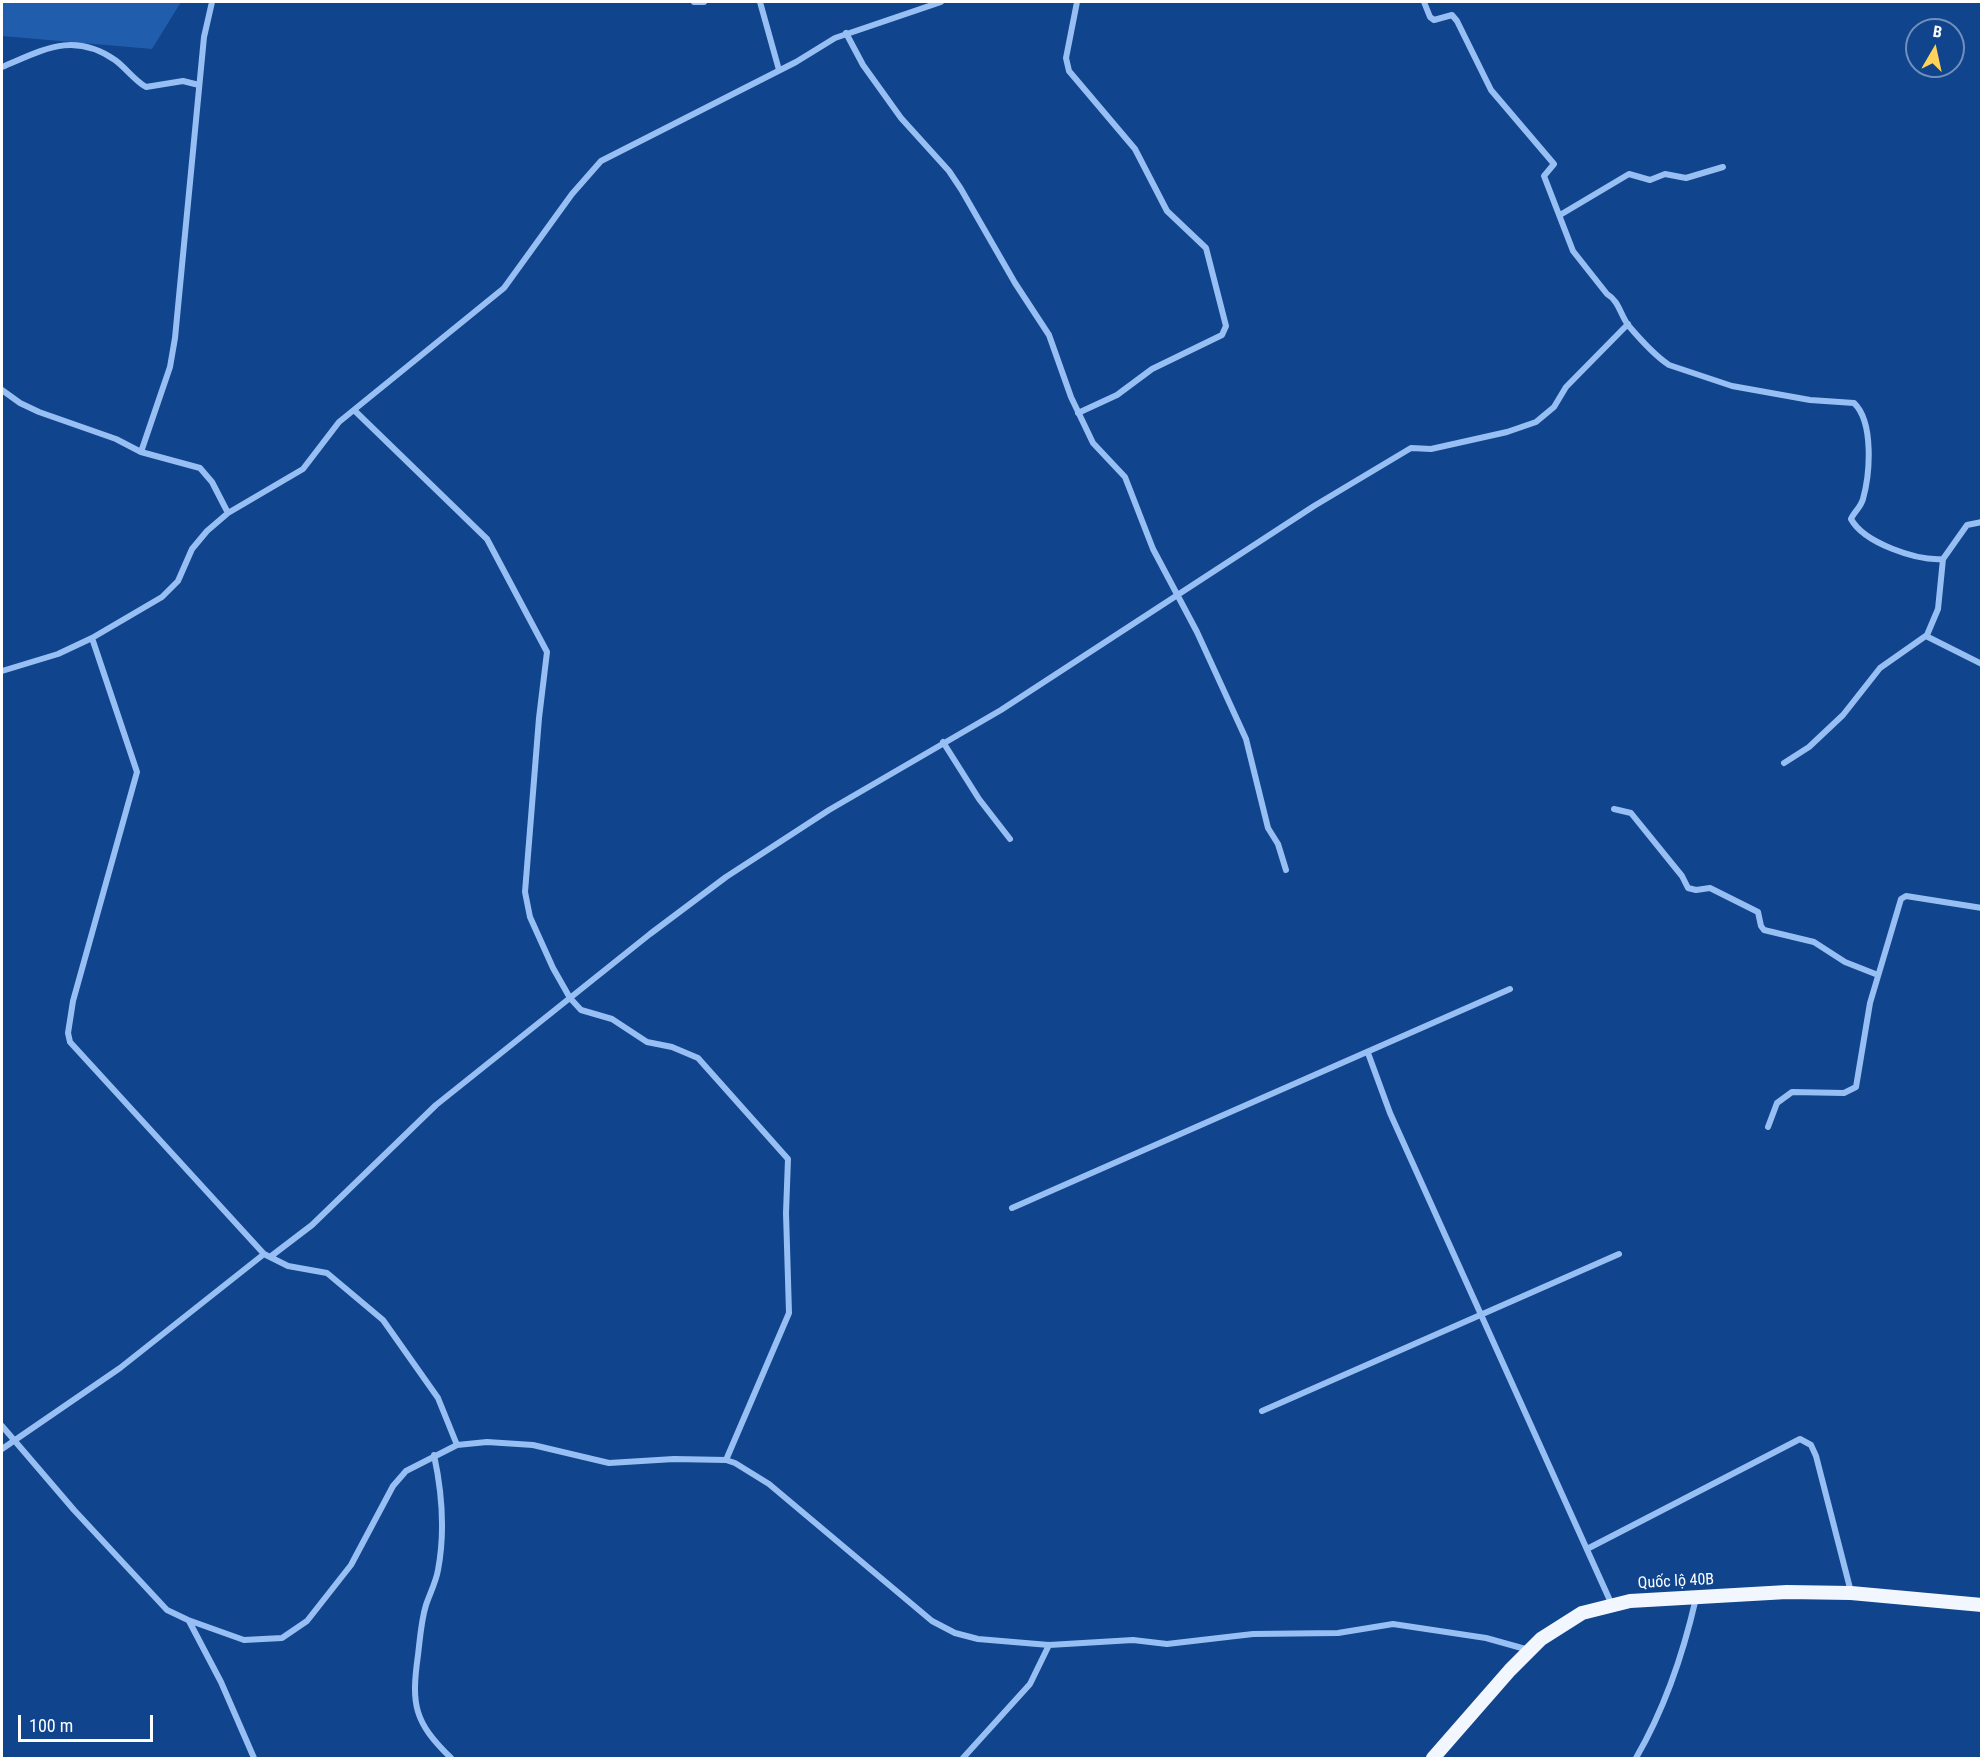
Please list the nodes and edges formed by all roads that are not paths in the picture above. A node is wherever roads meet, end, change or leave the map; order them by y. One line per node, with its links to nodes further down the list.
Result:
1 (212, 2): 11 (street)
2 (694, 2): 3 (street)
3 (704, 2)
4 (760, 2): 10 (street)
5 (941, 2): 8 (street)
6 (1077, 2): 17 (street)
7 (1424, 2): 13 (street)
8 (846, 33): 10 (street); 17 (street)
9 (2, 67): 11 (street)
10 (779, 70): 16 (street)
11 (199, 85): 18 (street)
12 (1723, 167): 13 (street)
13 (1560, 215): 14 (street)
14 (1628, 324): 21 (street); 22 (street)
15 (2, 390): 18 (street)
16 (354, 410): 19 (street); 35 (street)
17 (1078, 413): 22 (street)
18 (141, 452): 19 (street)
19 (228, 513): 24 (street)
20 (1982, 522): 21 (street)
21 (1943, 559): 23 (street)
22 (1177, 595): 27 (street); 31 (street)
23 (1926, 636): 25 (street); 28 (street)
24 (92, 638): 26 (street); 40 (street)
25 (1982, 664)
26 (2, 670)
27 (944, 742): 30 (street); 35 (street)
28 (1784, 763)
29 (1614, 809): 33 (street)
30 (1010, 838)
31 (1286, 870)
32 (1982, 908): 33 (street)
33 (1878, 975): 37 (street)
34 (1510, 989): 36 (street)
35 (570, 999): 40 (street); 48 (street)
36 (1368, 1053): 38 (street); 41 (street)
37 (1768, 1127)
38 (1012, 1208)
39 (1619, 1254): 41 (street)
40 (267, 1256): 44 (street); 45 (street)
41 (1481, 1315): 42 (street); 49 (street)
42 (1262, 1411)
43 (2, 1426): 44 (street)
44 (14, 1442): 46 (street); 54 (street)
45 (457, 1445): 47 (street); 48 (street)
46 (2, 1449)
47 (434, 1455): 54 (street); 58 (street)
48 (726, 1460): 55 (street)
49 (1587, 1549): 50 (street); 53 (street)
50 (1851, 1593): 51 (highway, Quốc lộ 40B); 52 (highway, Quốc lộ 40B)
51 (1696, 1598): 53 (highway, Quốc lộ 40B); 61 (street)
52 (1982, 1605)
53 (1612, 1606): 56 (highway, Quốc lộ 40B)
54 (188, 1620): 57 (street)
55 (1049, 1645): 56 (street); 59 (street)
56 (1529, 1650): 60 (highway, Quốc lộ 40B)
57 (254, 1758)
58 (451, 1758)
59 (963, 1758)
60 (1433, 1758)
61 (1636, 1758)

